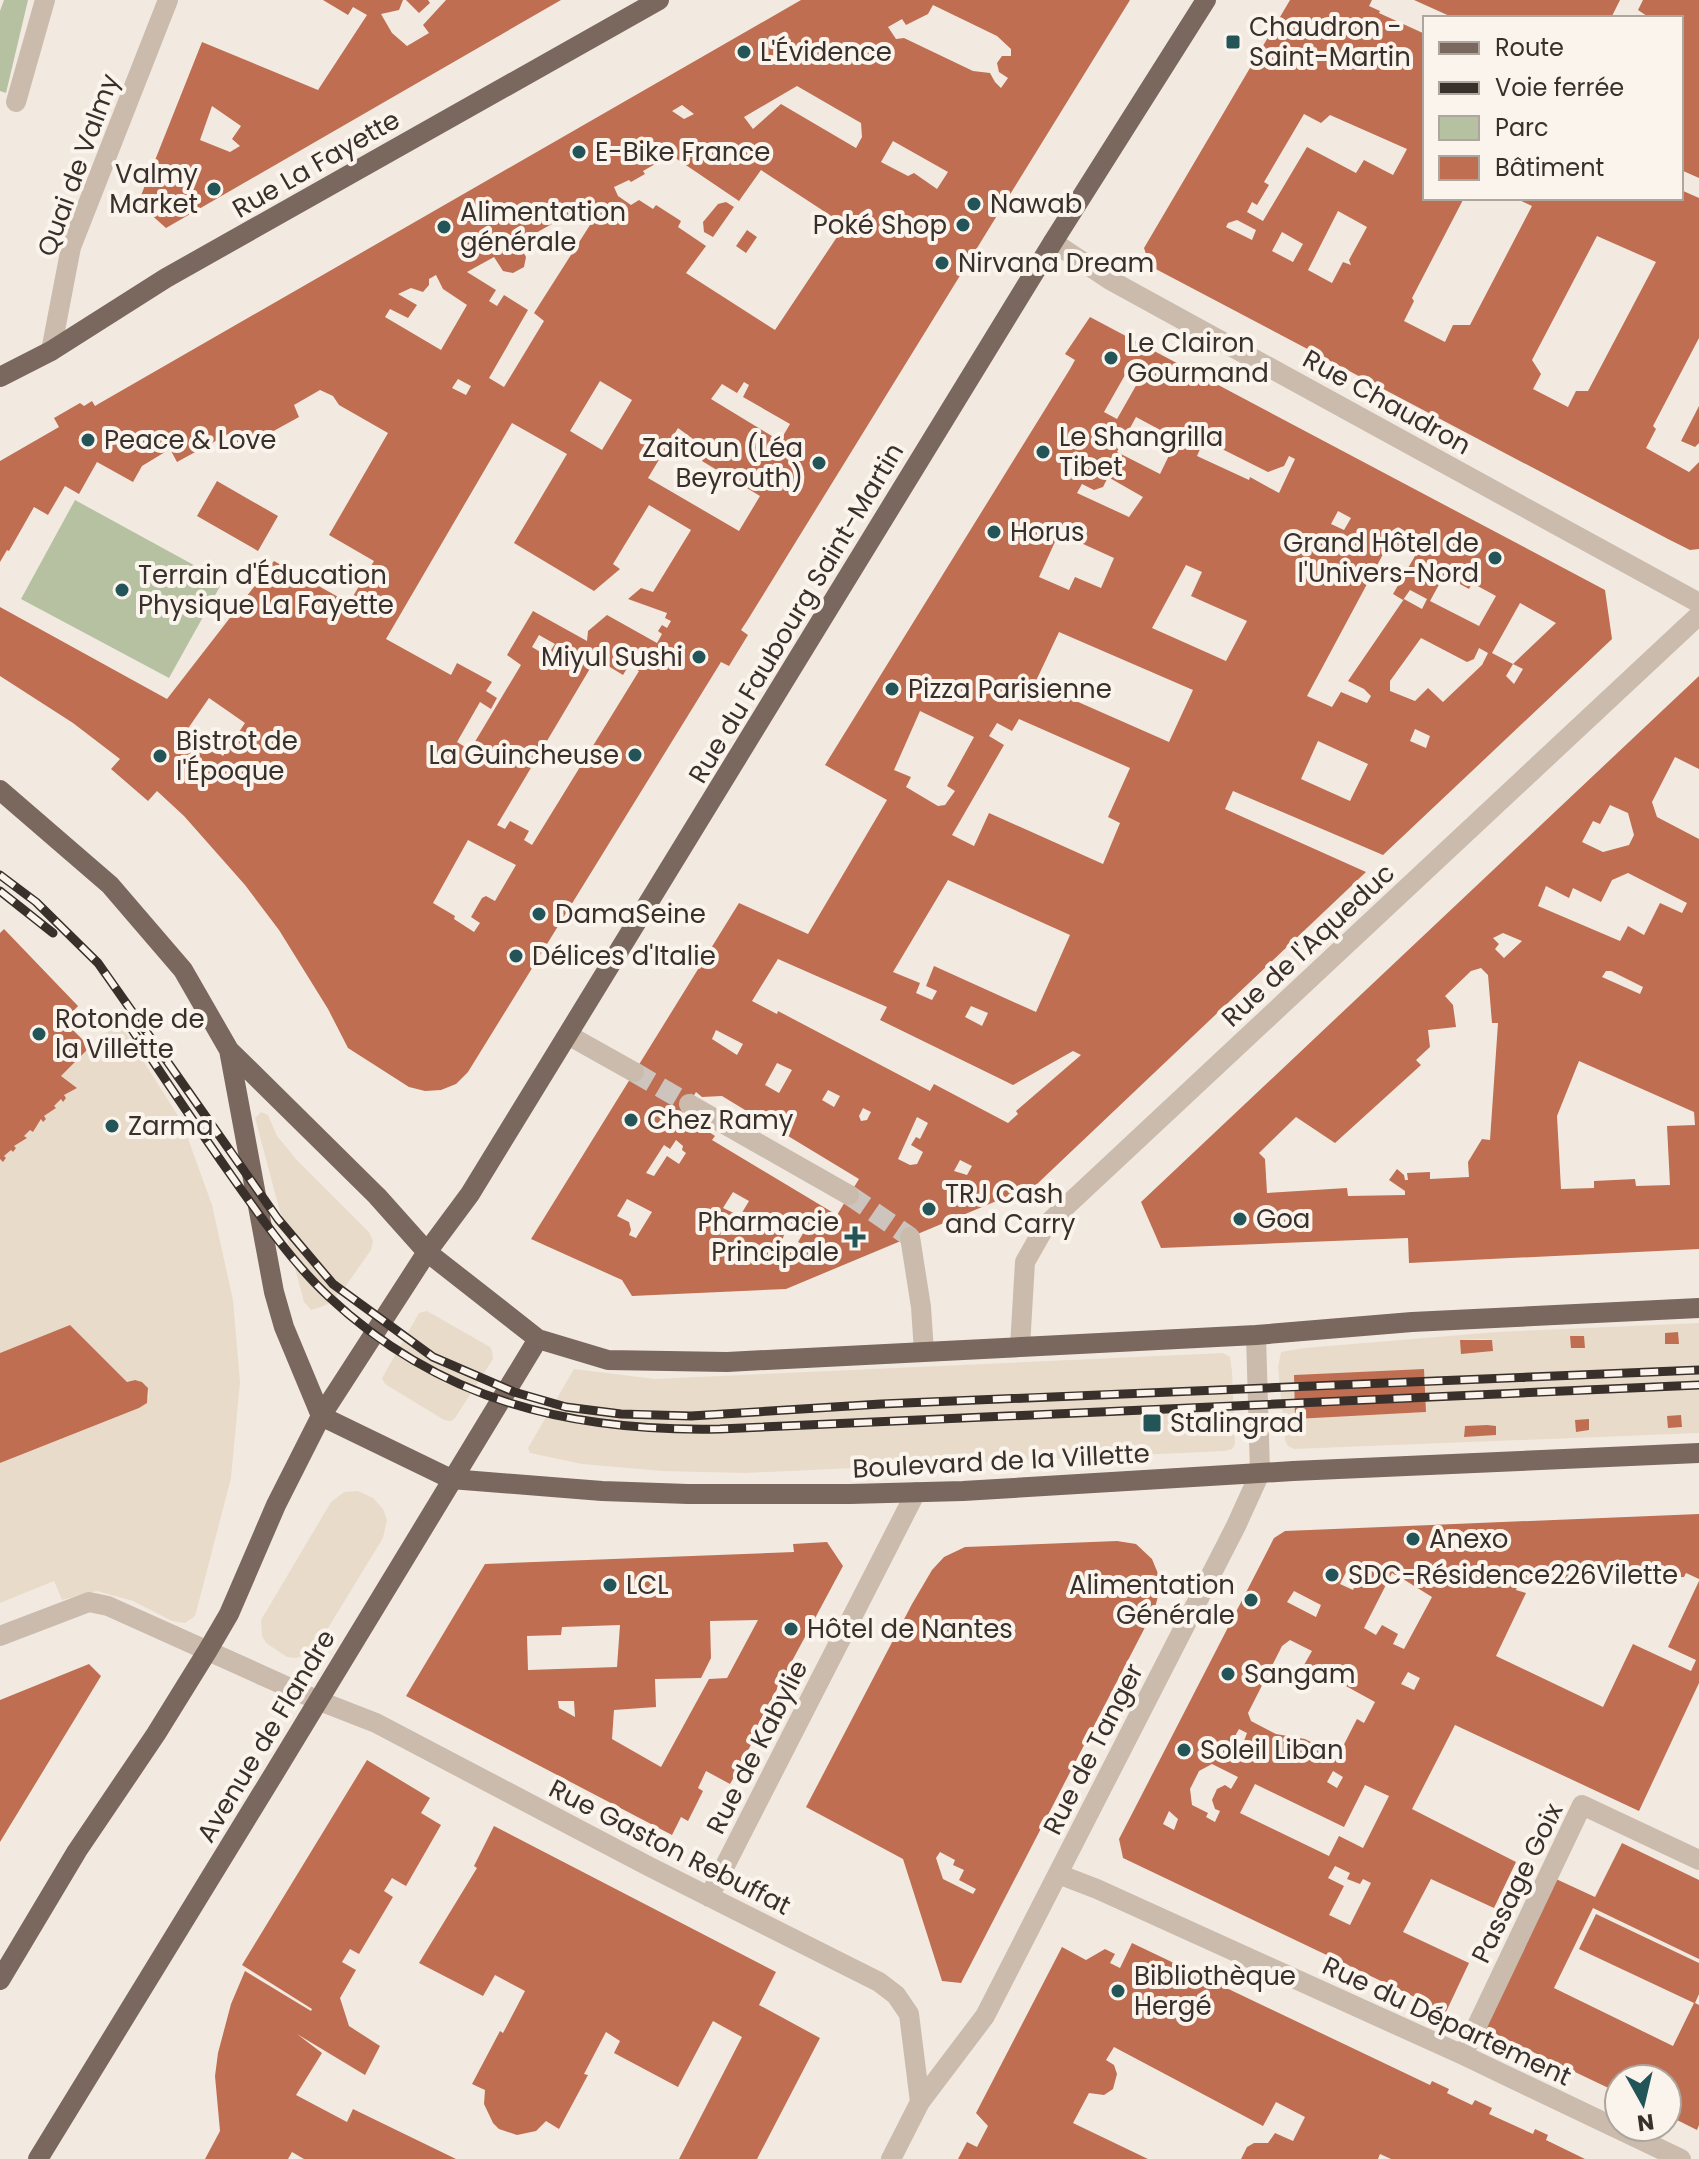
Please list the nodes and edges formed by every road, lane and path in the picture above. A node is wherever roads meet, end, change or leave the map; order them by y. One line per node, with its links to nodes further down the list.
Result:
1 (45, 0): 5 (street)
2 (168, 0): 7 (street, Quai de Valmy)
3 (659, 0): 7 (main road, Rue La Fayette)
4 (1206, 0): 6 (main road, Rue du Faubourg Saint-Martin)
5 (16, 102)
6 (1053, 242): 9 (street, Rue Chaudron); 14 (main road, Rue du Faubourg Saint-Martin)
7 (51, 351): 8 (main road, Rue La Fayette)
8 (0, 377)
9 (1699, 603)
10 (1699, 615): 24 (street, Rue de l'Aqueduc)
11 (0, 790): 13 (main road)
12 (0, 802): 13 (main road)
13 (25, 811): 15 (main road)
14 (568, 1035): 16 (street); 20 (main road, Rue du Faubourg Saint-Martin)
15 (229, 1050): 20 (main road); 26 (main road)
16 (634, 1072)
17 (689, 1104): 18 (street)
18 (849, 1195)
19 (910, 1237): 25 (street)
20 (427, 1252): 23 (main road); 26 (main road)
21 (1699, 1308): 22 (main road)
22 (1256, 1335): 24 (main road); 28 (street, Rue de Tanger)
23 (538, 1339): 25 (main road); 29 (main road, Avenue de Flandre)
24 (1020, 1347): 25 (main road)
25 (924, 1352)
26 (321, 1416): 29 (main road, Boulevard de la Villette); 32 (main road)
27 (1699, 1453): 28 (main road, Boulevard de la Villette)
28 (1260, 1473): 30 (main road, Boulevard de la Villette); 35 (street, Rue de Tanger)
29 (451, 1479): 30 (main road, Boulevard de la Villette); 33 (main road, Avenue de Flandre)
30 (916, 1492): 36 (street, Rue de Kabylie)
31 (0, 1636): 32 (street, Rue Gaston Rebuffat)
32 (208, 1650): 33 (street, Rue Gaston Rebuffat); 37 (main road)
33 (317, 1700): 36 (street, Rue Gaston Rebuffat); 40 (main road, Avenue de Flandre)
34 (1699, 1860): 38 (street, Passage Goix)
35 (1058, 1874): 38 (street, Rue du Département); 39 (street, Rue de Tanger)
36 (709, 1897): 39 (street, Rue Gaston Rebuffat)
37 (0, 1980)
38 (1463, 2055): 42 (street, Rue du Département)
39 (920, 2102): 41 (street, Rue de Tanger)
40 (38, 2159)
41 (891, 2159)
42 (1681, 2159)

